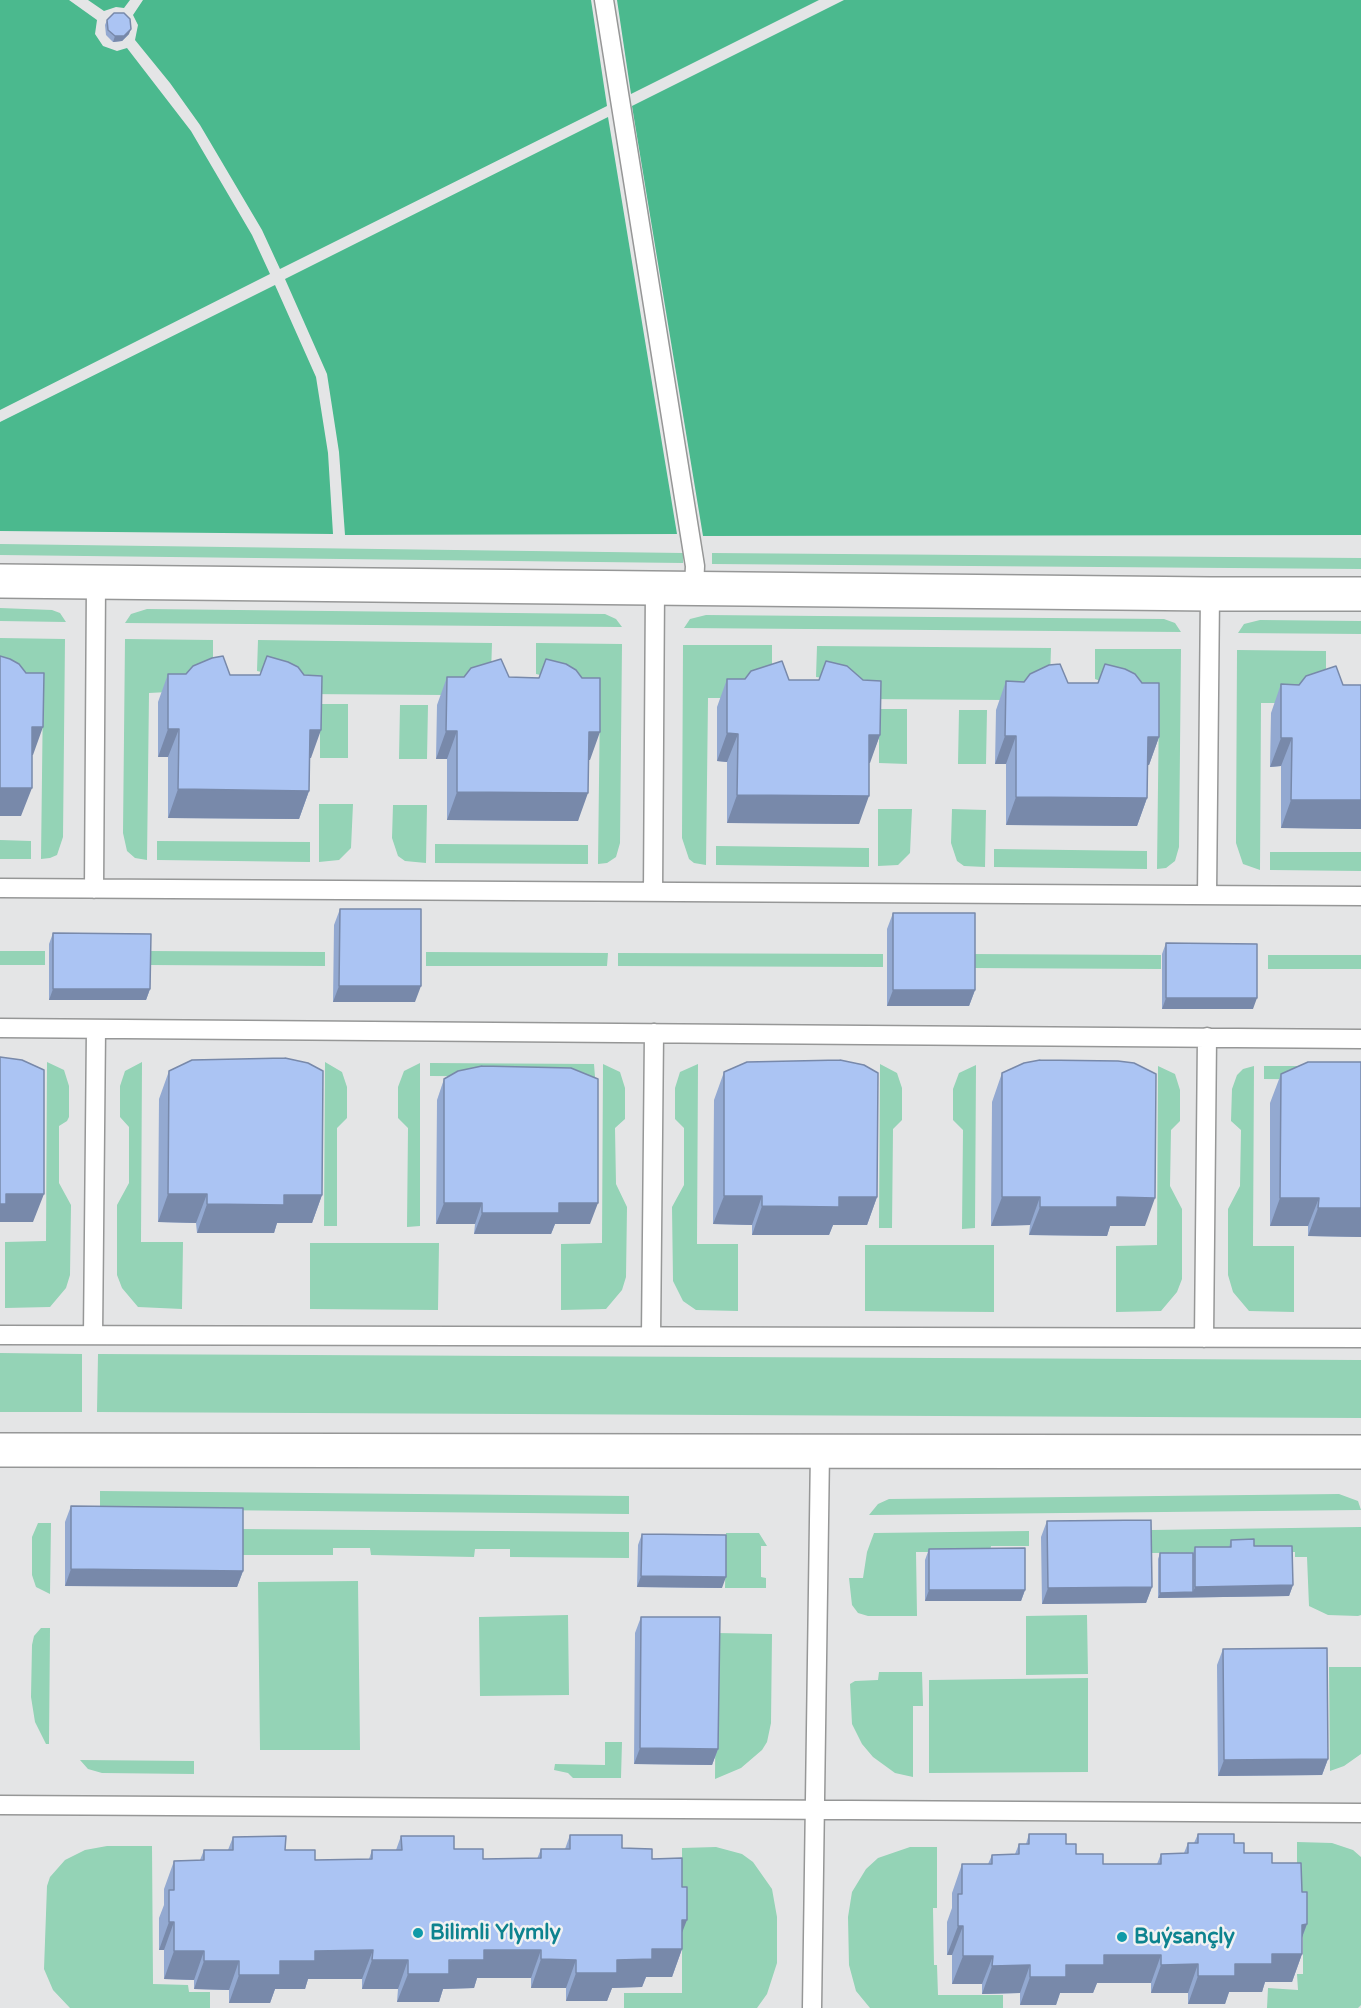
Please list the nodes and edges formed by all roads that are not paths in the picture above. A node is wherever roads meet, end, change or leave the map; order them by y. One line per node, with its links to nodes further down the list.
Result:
1 (604, 0): 5 (lane)
2 (0, 581): 3 (street)
3 (96, 583): 4 (street); 9 (lane)
4 (655, 587): 5 (street); 10 (lane)
5 (694, 587): 6 (street)
6 (1209, 594): 7 (street); 11 (lane)
7 (1361, 594)
8 (0, 888): 9 (lane)
9 (94, 889): 10 (lane)
10 (653, 892): 11 (lane)
11 (1207, 895): 12 (lane)
12 (1361, 896)
13 (0, 1028): 14 (lane)
14 (96, 1029): 15 (lane); 19 (lane)
15 (654, 1033): 16 (lane); 20 (lane)
16 (1207, 1037): 17 (lane); 21 (lane)
17 (1361, 1039)
18 (0, 1335): 19 (lane)
19 (93, 1335): 20 (lane)
20 (651, 1336): 21 (lane)
21 (1204, 1338): 22 (lane)
22 (1361, 1338)
23 (0, 1450): 24 (street)
24 (820, 1451): 25 (street); 27 (lane)
25 (1361, 1452)
26 (0, 1805): 27 (lane)
27 (816, 1810): 28 (lane); 29 (lane)
28 (1361, 1813)
29 (812, 2008)

